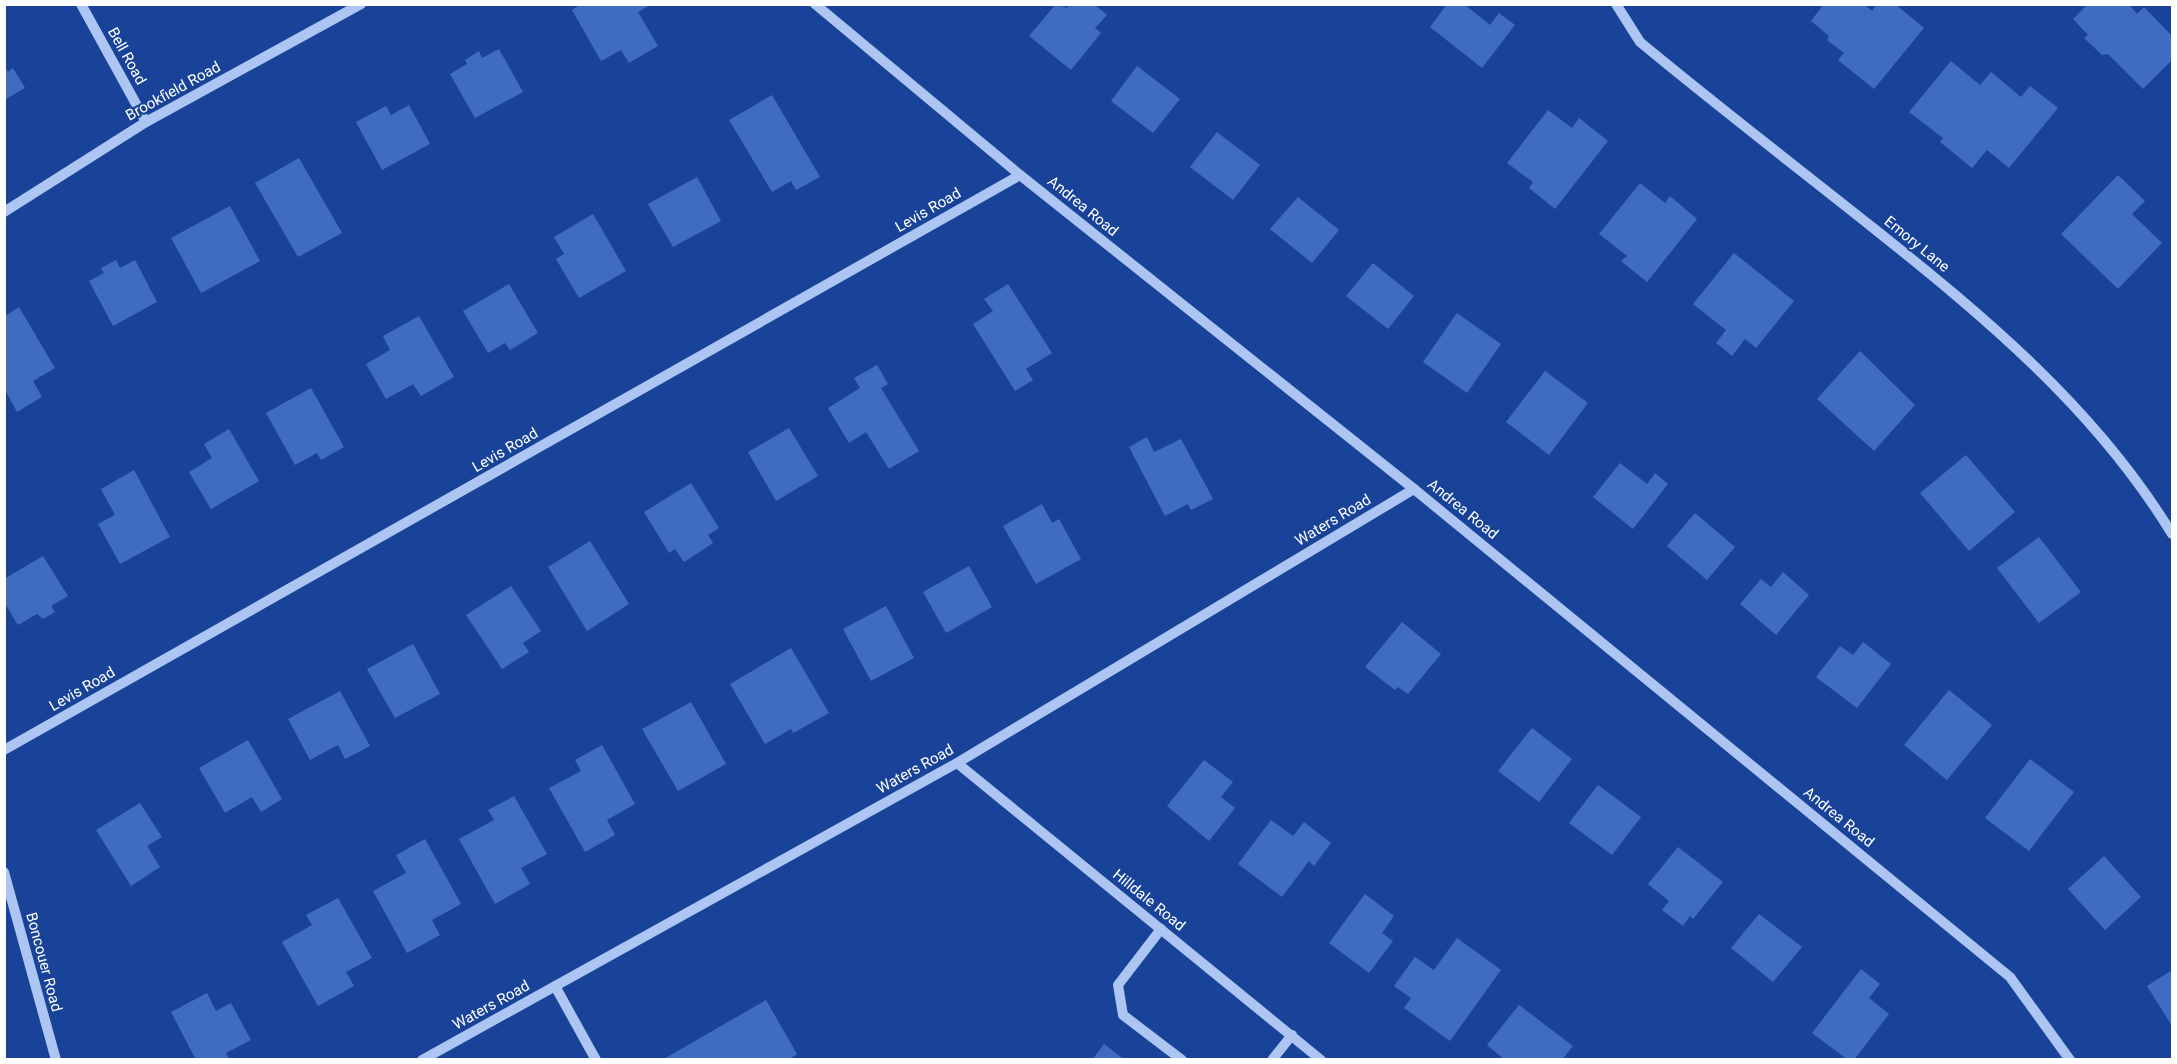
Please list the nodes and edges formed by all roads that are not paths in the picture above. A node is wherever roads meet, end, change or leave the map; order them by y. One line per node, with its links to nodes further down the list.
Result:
1 (81, 4): 5 (street, Bell Road)
2 (361, 4): 5 (street, Brookfield Road)
3 (815, 4): 6 (street, Andrea Road)
4 (1616, 4): 9 (street, Emory Lane)
5 (146, 122): 7 (street, Brookfield Road)
6 (1020, 175): 8 (street, Andrea Road); 10 (street, Levis Road)
7 (4, 212)
8 (1414, 489): 11 (street, Waters Road); 22 (street, Andrea Road)
9 (2172, 534)
10 (4, 750)
11 (957, 763): 13 (street, Hilldale Road); 14 (street, Waters Road)
12 (4, 872): 16 (street, Boncouer Road)
13 (1161, 929): 15 (street, Hilldale Road); 19 (street)
14 (555, 986): 17 (street, Waters Road); 18 (street)
15 (1292, 1035): 20 (street); 21 (street, Hilldale Road)
16 (56, 1059)
17 (422, 1059)
18 (596, 1059)
19 (1182, 1059)
20 (1272, 1059)
21 (1321, 1059)
22 (2070, 1059)

